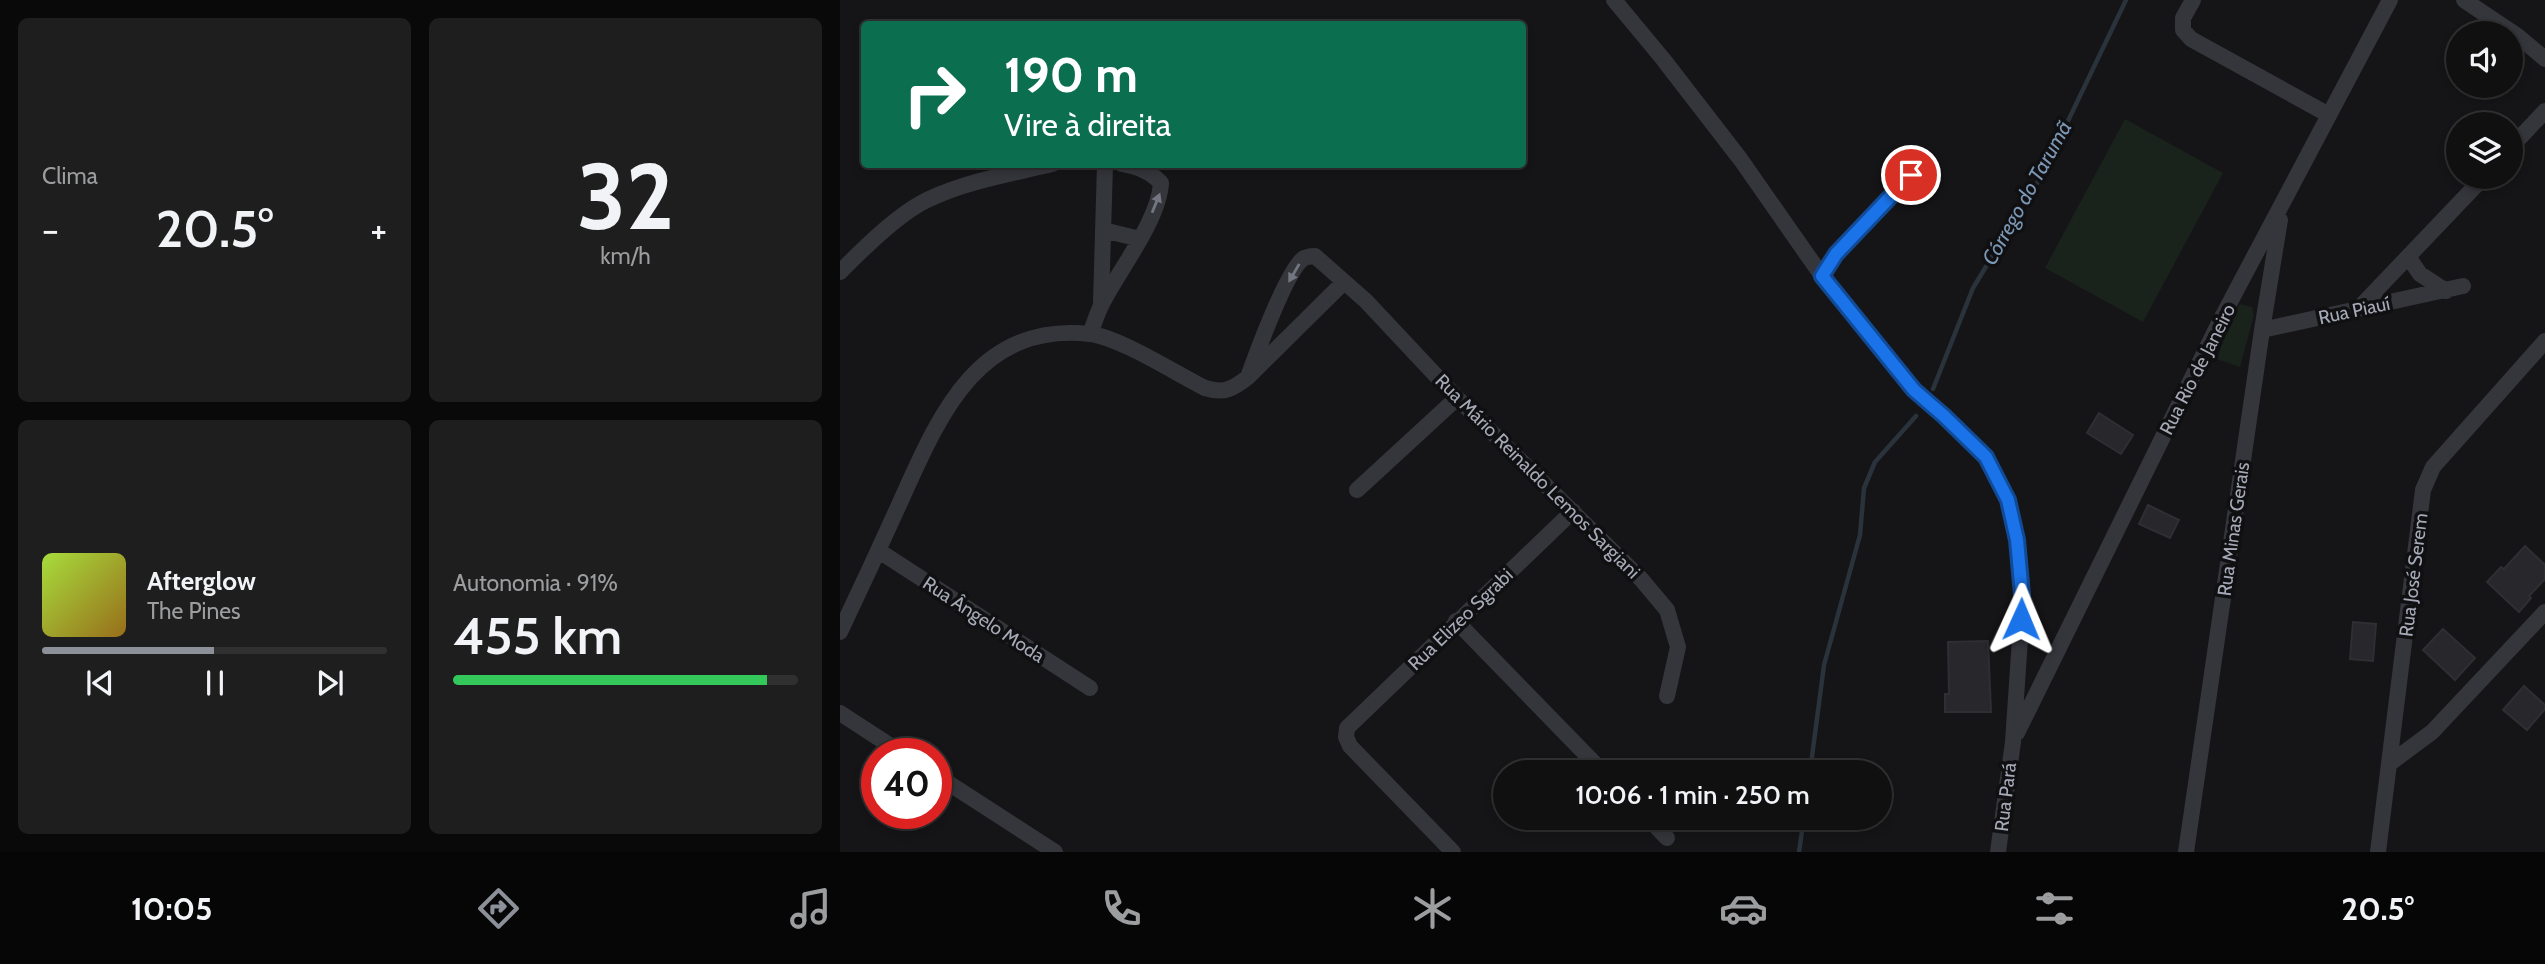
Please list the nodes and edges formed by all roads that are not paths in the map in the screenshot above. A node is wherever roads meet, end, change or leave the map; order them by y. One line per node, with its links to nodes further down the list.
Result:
1 (1614, 0): 19 (street, Rua Pará)
2 (2193, 0): 7 (street)
3 (2464, 0): 5 (street)
4 (2384, 2): 7 (street, Rua Rio de Janeiro)
5 (2545, 59)
6 (2545, 111): 8 (street)
7 (2329, 115): 14 (street, Rua Rio de Janeiro)
8 (2523, 134)
9 (1920, 159): 19 (street)
10 (1035, 168): 18 (street)
11 (1105, 168): 15 (street)
12 (1141, 168): 16 (street, one-way to 12)
13 (2473, 189): 17 (street)
14 (2282, 207): 26 (street, Rua Minas Gerais); 42 (street, Rua Rio de Janeiro)
15 (1103, 230): 16 (street); 23 (street)
16 (1140, 239): 23 (street)
17 (2409, 258): 22 (street); 24 (street)
18 (840, 272)
19 (1822, 276): 42 (street, Rua Pará)
20 (1344, 282): 25 (street, Rua Mário Reinaldo Lemos Sargiani, one-way to 25); 28 (street); 31 (street, Rua Mário Reinaldo Lemos Sargiani)
21 (2463, 286): 22 (street, Rua Piauí)
22 (2446, 291): 24 (street, Rua Piauí)
23 (1101, 306): 27 (street)
24 (2360, 307): 26 (street, Rua Piauí)
25 (1270, 319): 28 (street); 30 (street)
26 (2262, 330): 51 (street, Rua Minas Gerais)
27 (1090, 334): 30 (street); 34 (street)
28 (1293, 334): 30 (street)
29 (2545, 341): 44 (street, Rua José Serem)
30 (1248, 377)
31 (1457, 398): 32 (street); 33 (street, Rua Mário Reinaldo Lemos Sargiani)
32 (1357, 490)
33 (1573, 511): 36 (street, Rua Elizeo Sgrabi); 39 (street, Rua Mário Reinaldo Lemos Sargiani)
34 (879, 551): 37 (street); 38 (street, Rua Ângelo Moda)
35 (2545, 612): 44 (street)
36 (1456, 621): 43 (street); 49 (street, Rua Elizeo Sgrabi)
37 (840, 632)
38 (1090, 688)
39 (1667, 696)
40 (840, 713): 41 (street)
41 (878, 738)
42 (2012, 742): 50 (street, Rua Pará)
43 (1591, 760)
44 (2389, 764): 52 (street, Rua José Serem)
45 (952, 785): 48 (street)
46 (1659, 830): 47 (street)
47 (1667, 838)
48 (1055, 852)
49 (1453, 852)
50 (1998, 852)
51 (2186, 852)
52 (2378, 852)

